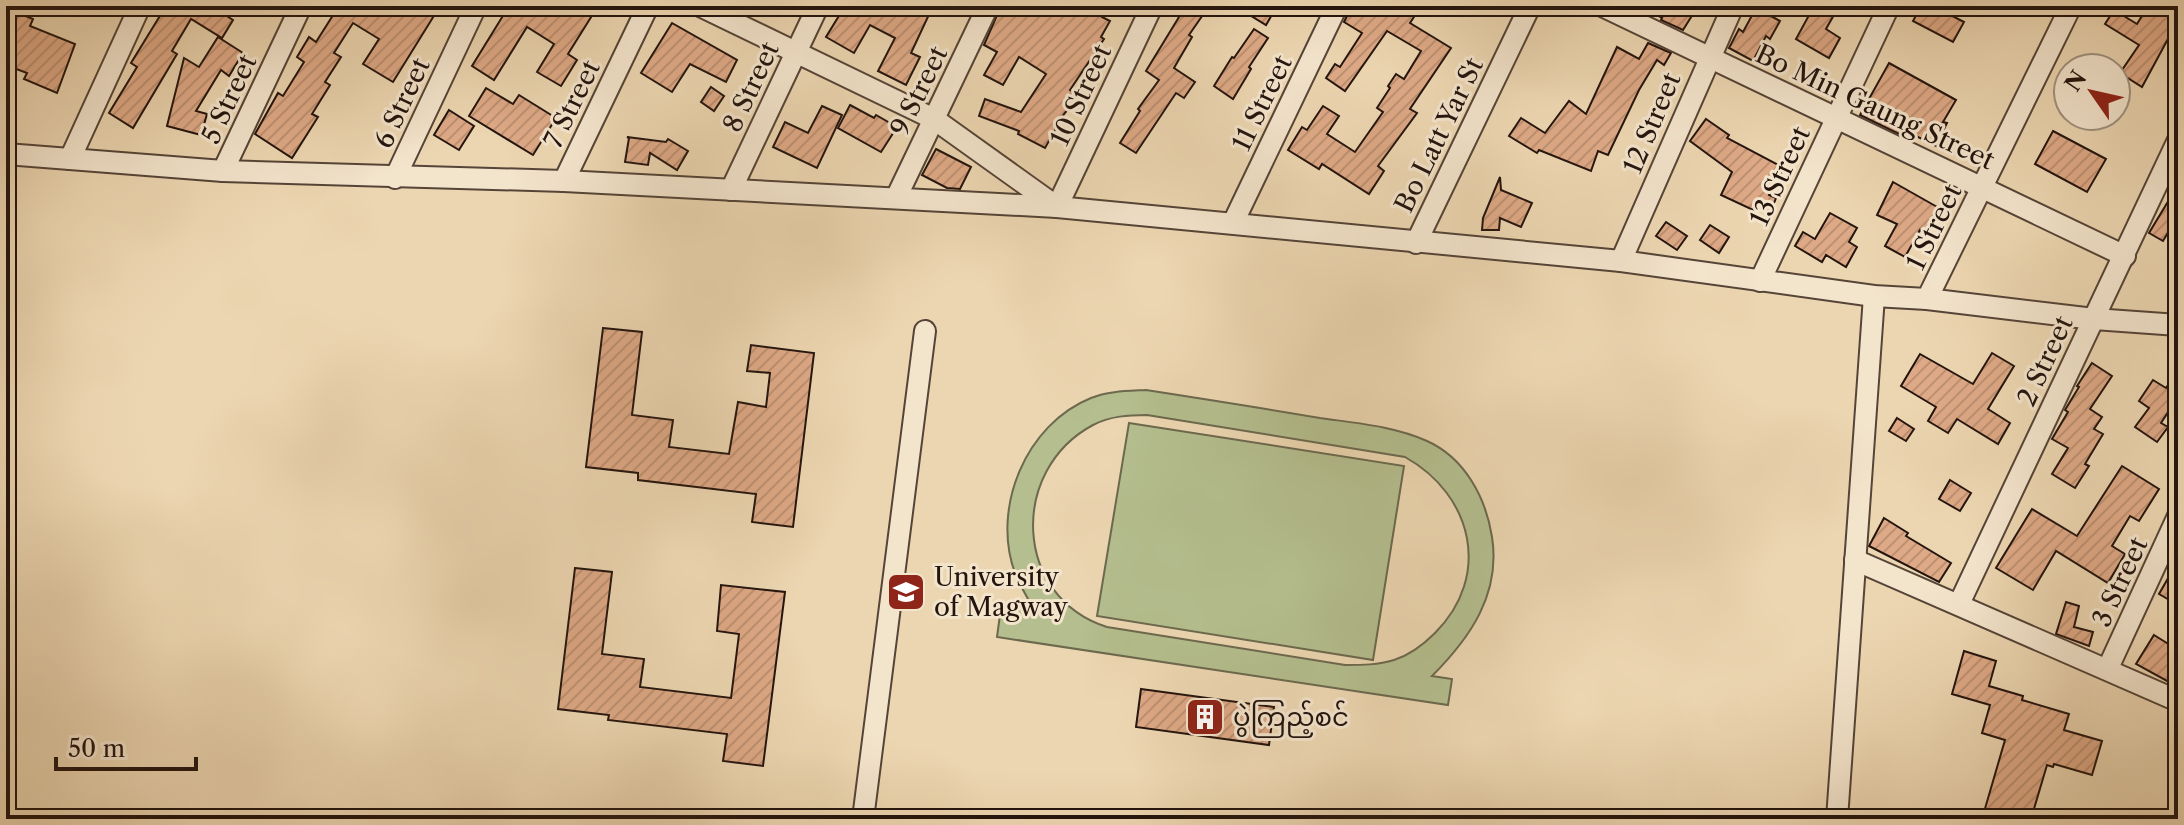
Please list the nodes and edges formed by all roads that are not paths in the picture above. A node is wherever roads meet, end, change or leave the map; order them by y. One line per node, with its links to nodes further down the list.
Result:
1 (140, 6): 21 (street)
2 (301, 6): 22 (street, 5 Street)
3 (476, 6): 23 (street, 6 Street)
4 (648, 6): 24 (street, 7 Street)
5 (700, 6): 15 (street)
6 (818, 6): 15 (street, 8 Street)
7 (988, 6): 18 (street, 9 Street)
8 (1152, 6): 28 (street, 10 Street)
9 (1337, 6): 29 (street, 11 Street)
10 (1530, 6): 30 (street, Bo Latt Yar St)
11 (1602, 6): 16 (street, Bo Min Gaung Street)
12 (1733, 6): 16 (street, 12 Street)
13 (1889, 6): 17 (street, 13 Street)
14 (2071, 6): 25 (street, 1 Street)
15 (796, 53): 18 (street); 26 (street, 8 Street)
16 (1708, 57): 17 (street, Bo Min Gaung Street); 32 (street, 12 Street)
17 (1835, 117): 25 (street, Bo Min Gaung Street); 33 (street, 13 Street)
18 (934, 119): 27 (street, 9 Street); 28 (street)
19 (2178, 140): 31 (street, 2 Street)
20 (6, 154): 21 (street)
21 (70, 159): 22 (street)
22 (223, 171): 23 (street)
23 (395, 178): 24 (street)
24 (564, 181): 26 (street)
25 (1983, 186): 31 (street, Bo Min Gaung Street); 35 (street, 1 Street)
26 (731, 190): 27 (street)
27 (896, 198): 28 (street)
28 (1057, 207): 29 (street)
29 (1233, 223): 30 (street)
30 (1416, 243): 32 (street)
31 (2125, 256): 36 (street, 2 Street)
32 (1621, 261): 33 (street)
33 (1760, 281): 34 (street)
34 (1874, 296): 35 (street); 40 (street)
35 (1927, 299): 36 (street)
36 (2094, 319): 37 (street); 41 (street, 2 Street)
37 (2178, 325)
38 (925, 331): 44 (street)
39 (2178, 516): 42 (street, 3 Street)
40 (1855, 560): 41 (street); 45 (street)
41 (1959, 604): 42 (street)
42 (2108, 668): 43 (street)
43 (2178, 701)
44 (863, 819)
45 (1837, 819)

